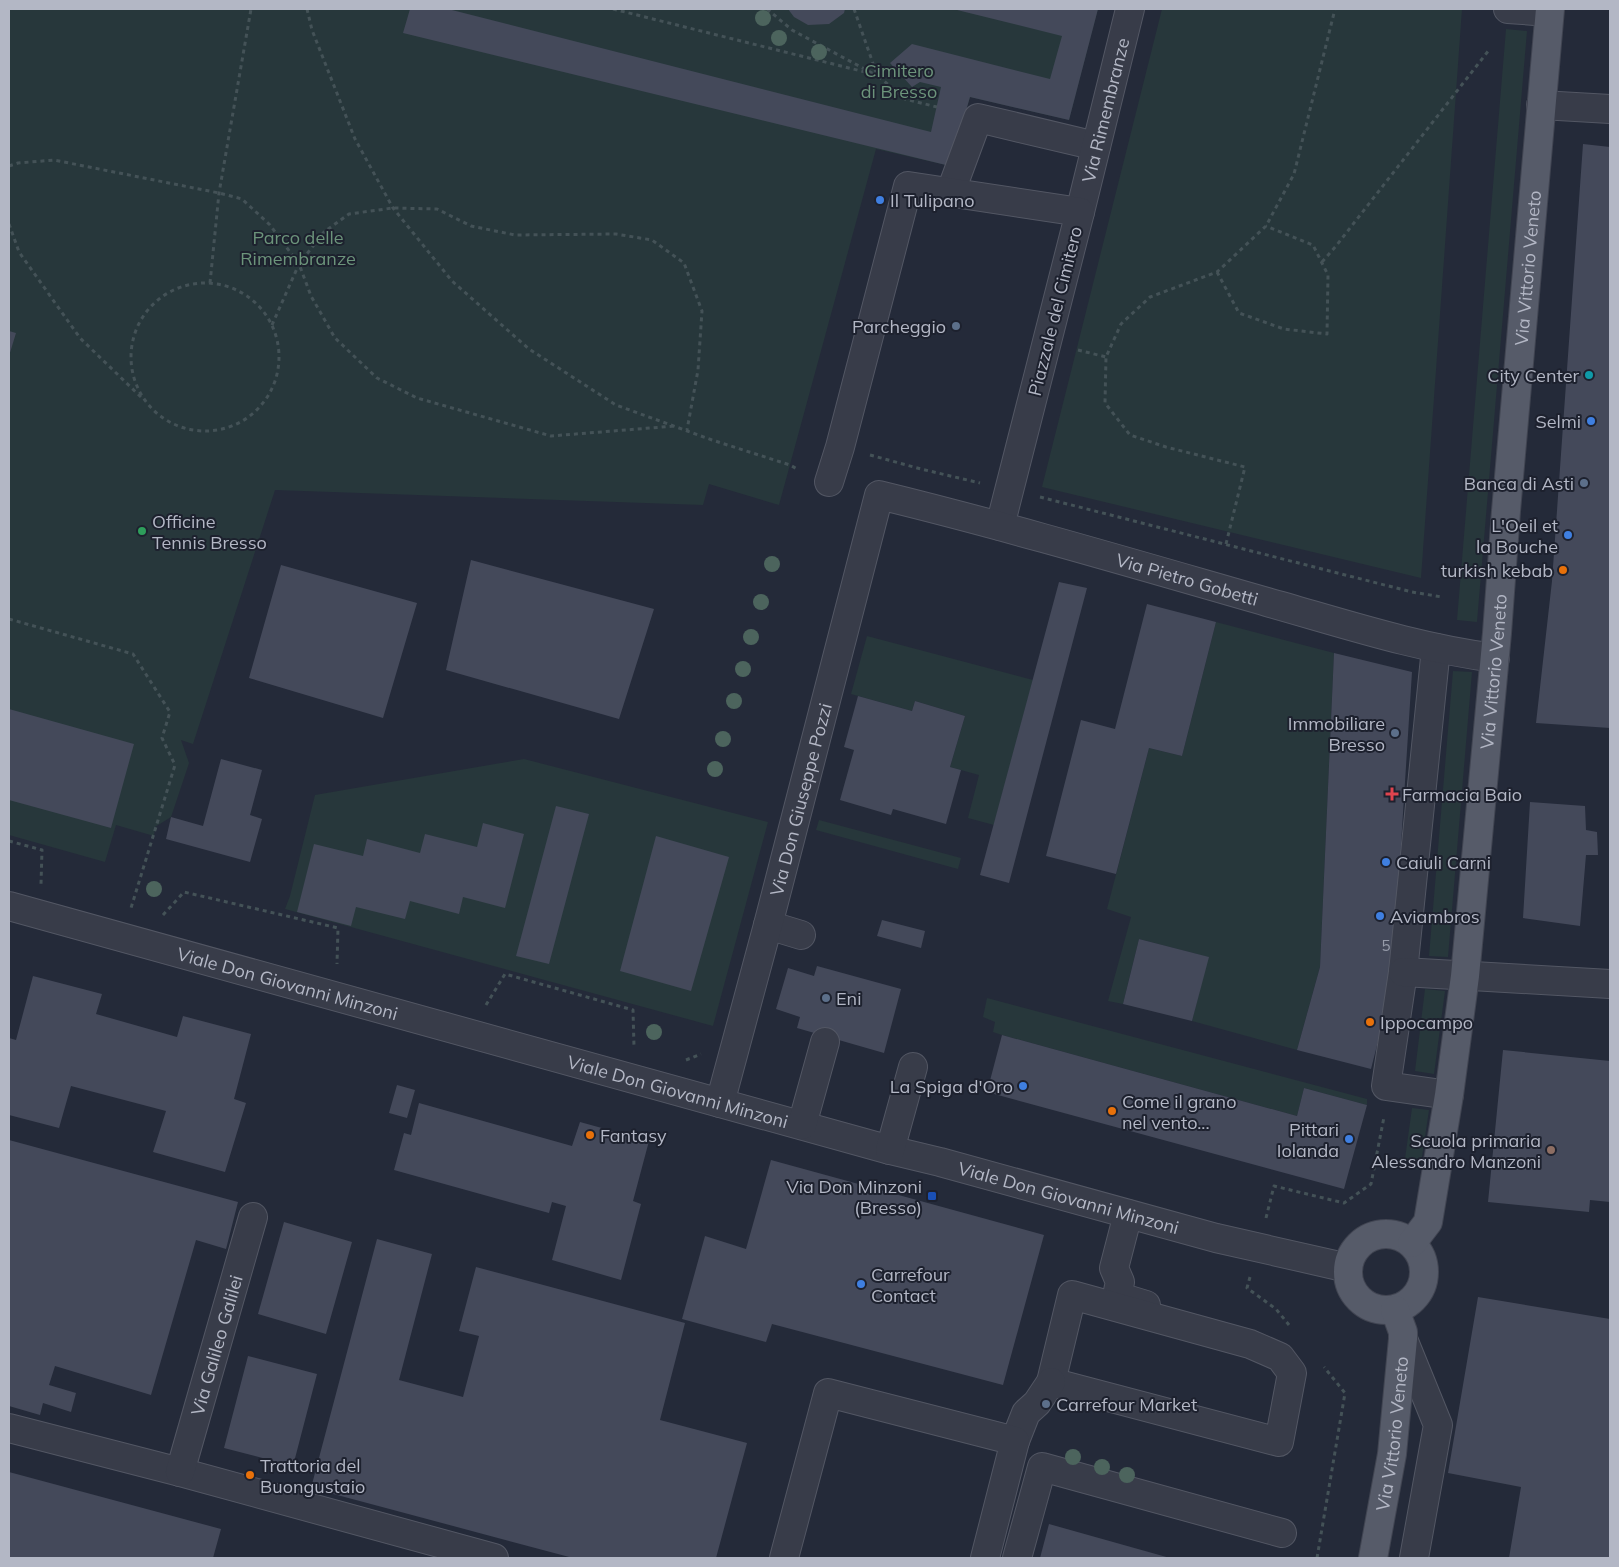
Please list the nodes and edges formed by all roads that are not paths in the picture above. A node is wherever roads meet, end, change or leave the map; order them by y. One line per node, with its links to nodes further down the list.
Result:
1 (1130, 9): 6 (street, Via Rimembranze)
2 (1508, 9): 3 (street)
3 (1550, 10): 4 (main road, Via Vittorio Veneto)
4 (1541, 105): 5 (street); 13 (main road, Via Vittorio Veneto)
5 (1610, 109)
6 (1096, 146): 7 (street); 8 (street, Via Rimembranze)
7 (951, 191): 8 (street, Piazzale del Cimitero); 9 (street, Piazzale del Cimitero)
8 (1080, 212): 11 (street, Piazzale del Cimitero)
9 (829, 482)
10 (879, 495): 11 (street, Via Pietro Gobetti); 15 (street, Via Don Giuseppe Pozzi)
11 (1000, 526): 12 (street, Via Pietro Gobetti)
12 (1436, 648): 13 (street, Via Pietro Gobetti); 17 (street)
13 (1495, 658): 18 (main road, Via Vittorio Veneto)
14 (9, 906): 23 (street, Viale Don Giovanni Minzoni)
15 (768, 926): 16 (street); 23 (street, Via Don Giuseppe Pozzi)
16 (801, 935)
17 (1402, 972): 18 (street); 22 (street)
18 (1465, 976): 19 (street); 22 (main road, Via Vittorio Veneto)
19 (1610, 984)
20 (825, 1042): 24 (street)
21 (912, 1067): 25 (street)
22 (1450, 1095): 28 (main road, Via Vittorio Veneto)
23 (720, 1103): 24 (street, Viale Don Giovanni Minzoni)
24 (802, 1125): 25 (street, Viale Don Giovanni Minzoni)
25 (890, 1150): 26 (street, Viale Don Giovanni Minzoni)
26 (1128, 1214): 29 (street); 30 (street, Viale Don Giovanni Minzoni)
27 (254, 1217): 38 (street, Via Galileo Galilei)
28 (1412, 1243): 30 (main road); 32 (main road)
29 (1114, 1268): 31 (street); 33 (street)
30 (1348, 1268): 32 (main road)
31 (1094, 1301): 33 (street); 35 (street)
32 (1395, 1310): 34 (main road, Via Vittorio Veneto)
33 (1179, 1324): 35 (street)
34 (1403, 1339): 44 (main road, Via Vittorio Veneto); 45 (street)
35 (1051, 1382): 37 (street)
36 (9, 1428): 38 (street)
37 (1015, 1441): 41 (street); 42 (street)
38 (180, 1472): 40 (street)
39 (1282, 1533): 43 (street)
40 (494, 1558)
41 (784, 1558)
42 (985, 1558)
43 (1017, 1558)
44 (1373, 1558)
45 (1414, 1558)

